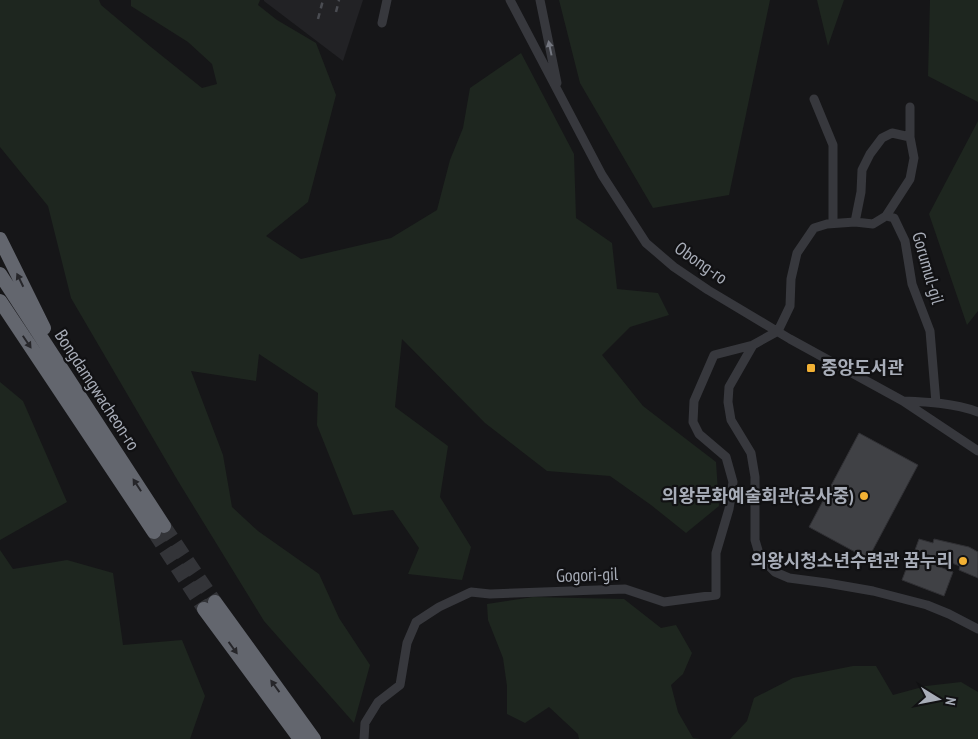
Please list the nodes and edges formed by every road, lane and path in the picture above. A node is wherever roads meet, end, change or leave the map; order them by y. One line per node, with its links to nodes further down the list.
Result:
1 (387, 0): 4 (street)
2 (510, 0): 5 (street, Obong-ro)
3 (540, 0): 5 (street, one-way to 3)
4 (382, 23)
5 (560, 95): 15 (street, Obong-ro)
6 (814, 99): 11 (street)
7 (910, 107): 8 (street)
8 (910, 137): 9 (street); 10 (street)
9 (886, 216): 10 (street); 19 (street, Gorumul-gil)
10 (855, 222): 11 (street)
11 (832, 223): 15 (street)
12 (0, 239): 17 (highway, one-way to 12)
13 (0, 274): 17 (highway, Bongdamgwacheon-ro)
14 (0, 301): 17 (highway, Bongdamgwacheon-ro, one-way to 17)
15 (778, 331): 16 (street); 18 (street, Obong-ro)
16 (753, 345): 23 (street); 29 (street, Gogori-gil)
17 (73, 387)
18 (903, 401): 19 (street); 21 (street, Obong-ro)
19 (936, 403): 20 (street)
20 (978, 412)
21 (978, 451)
22 (210, 605): 24 (highway)
23 (978, 629)
24 (287, 712): 25 (highway); 26 (highway); 27 (highway); 28 (highway)
25 (296, 739)
26 (300, 739)
27 (314, 739)
28 (319, 739)
29 (364, 739)

